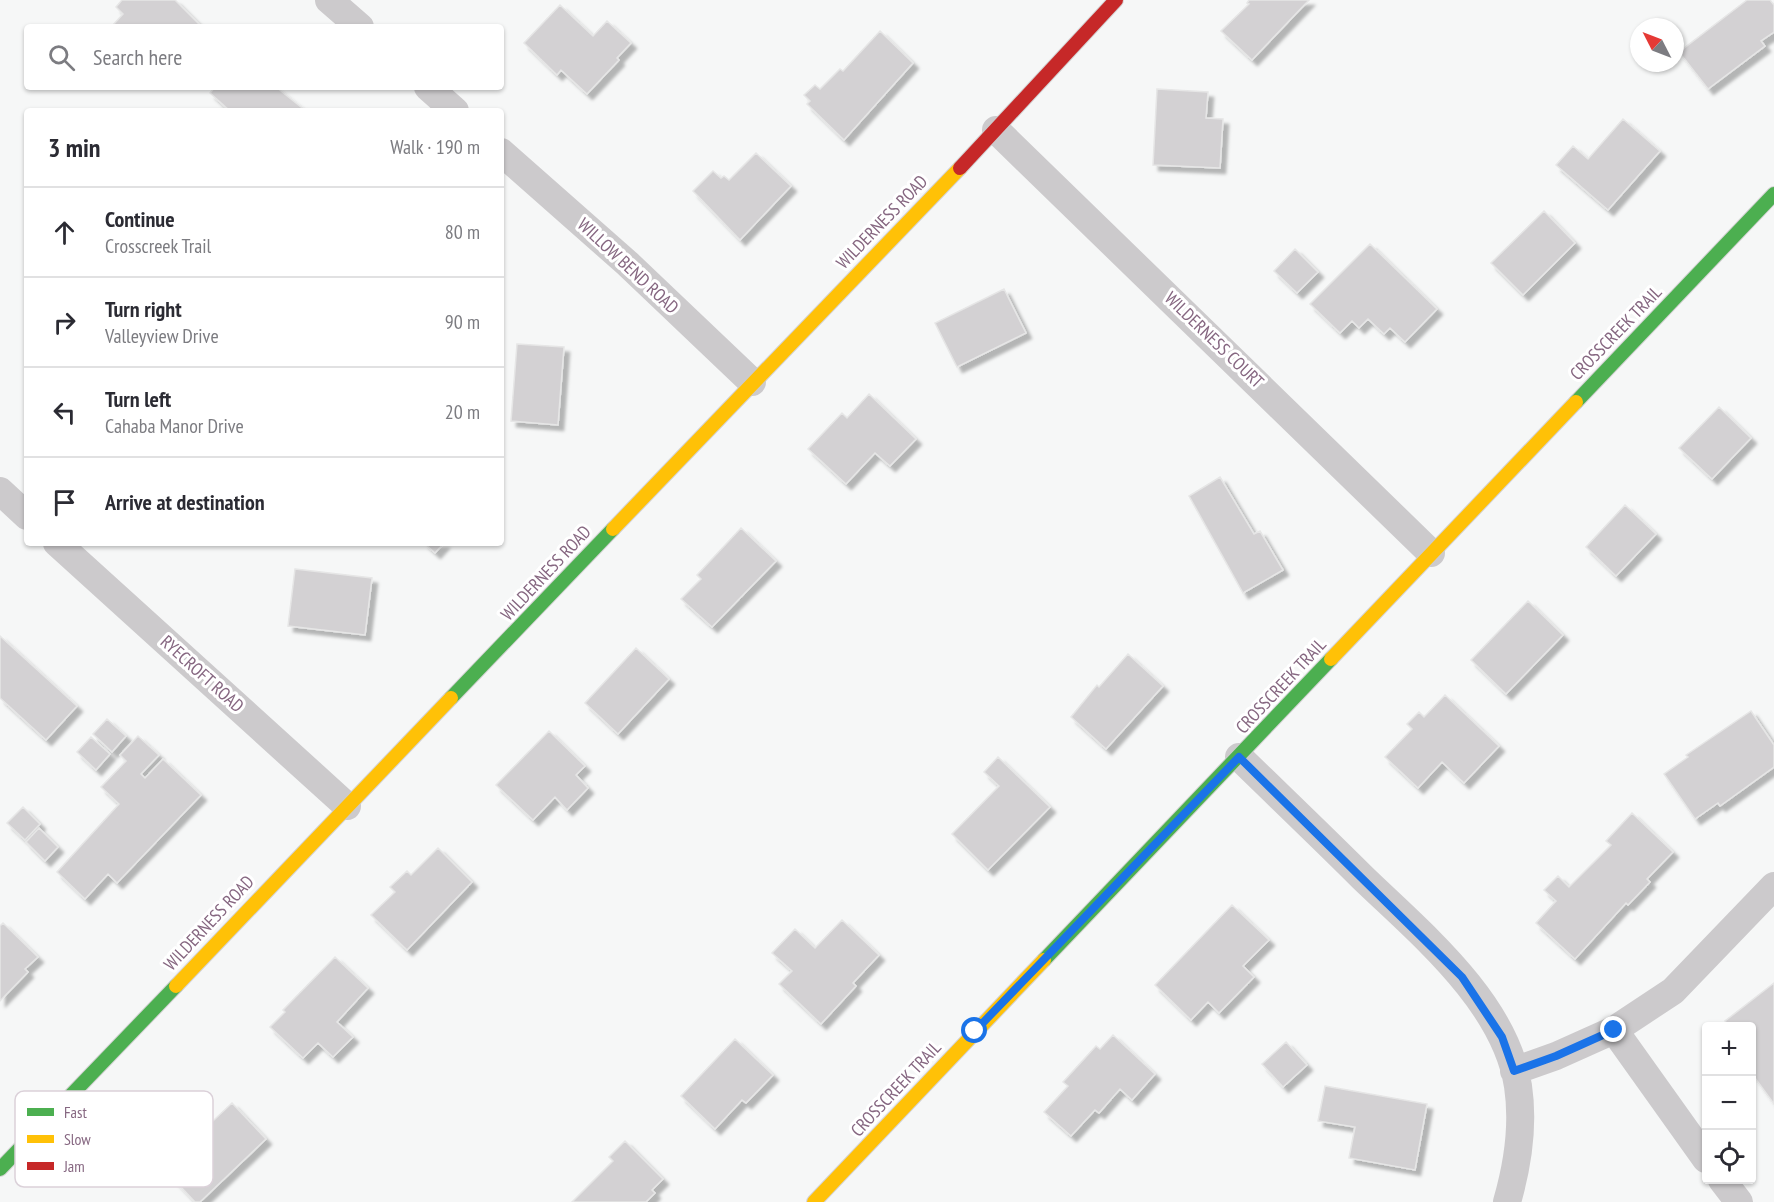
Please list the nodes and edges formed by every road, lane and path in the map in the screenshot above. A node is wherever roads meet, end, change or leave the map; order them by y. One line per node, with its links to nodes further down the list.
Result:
1 (329, 0): 3 (street)
2 (1116, 0): 6 (street, WILDERNESS ROAD)
3 (357, 24)
4 (431, 90): 5 (street)
5 (452, 108)
6 (996, 130): 9 (street, WILDERNESS ROAD); 13 (street, WILDERNESS COURT)
7 (504, 155): 9 (street, WILLOW BEND ROAD)
8 (1774, 194): 13 (street, CROSSCREEK TRAIL)
9 (752, 382): 15 (street, WILDERNESS ROAD)
10 (0, 491): 11 (street)
11 (24, 513)
12 (60, 546): 15 (street, RYECROFT ROAD)
13 (1431, 553): 14 (street, CROSSCREEK TRAIL)
14 (1239, 757): 18 (street); 24 (street, CROSSCREEK TRAIL)
15 (347, 806): 19 (street, WILDERNESS ROAD)
16 (1774, 886): 17 (street)
17 (1614, 1030): 18 (street); 20 (street)
18 (1514, 1071): 25 (street)
19 (75, 1091)
20 (1702, 1152)
21 (15, 1153): 22 (street, WILDERNESS ROAD)
22 (0, 1169)
23 (1726, 1184): 26 (street)
24 (814, 1202)
25 (1507, 1202)
26 (1739, 1202)

